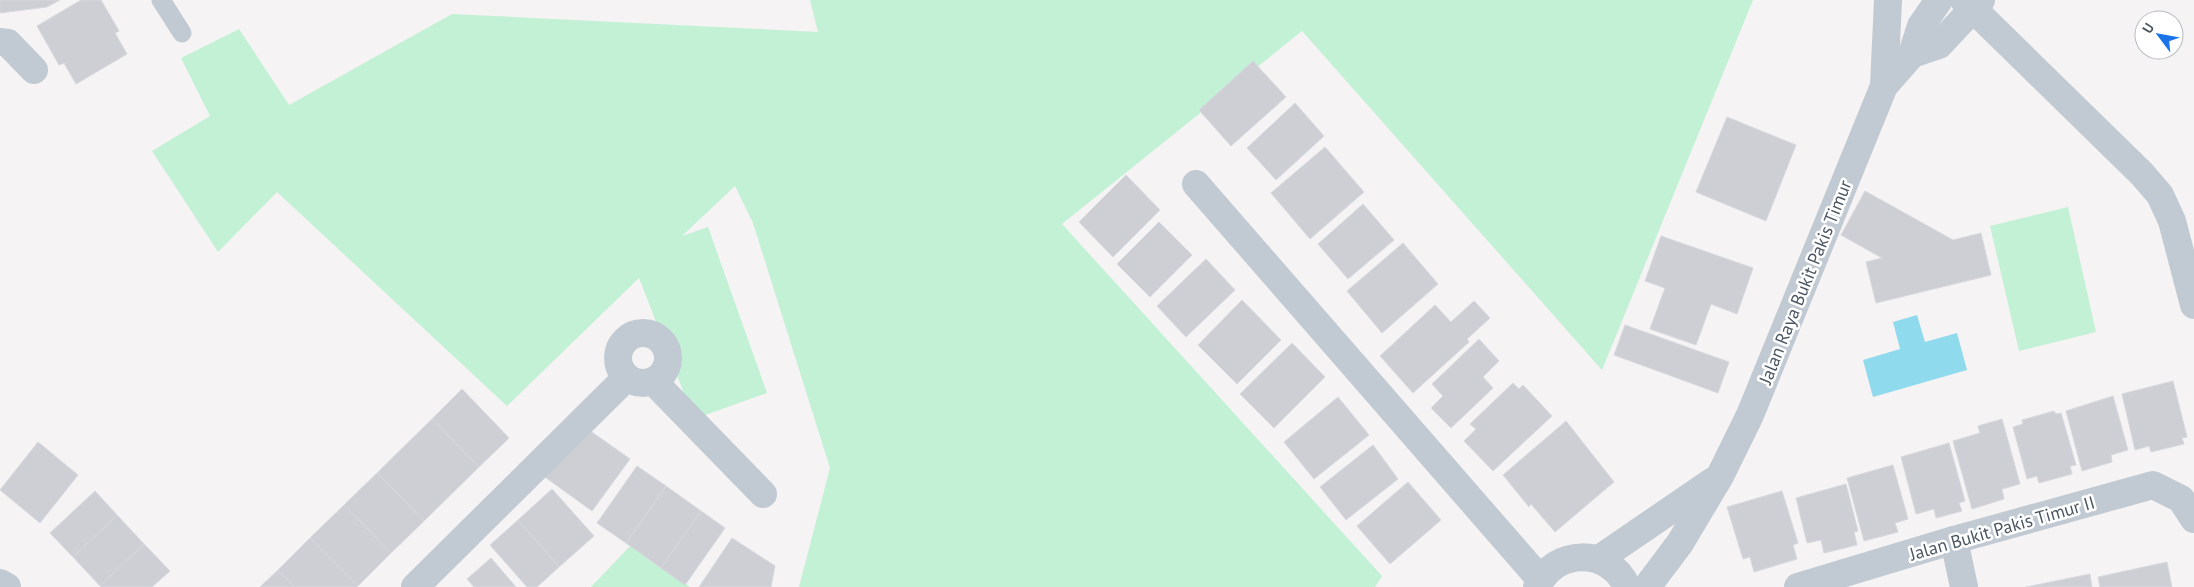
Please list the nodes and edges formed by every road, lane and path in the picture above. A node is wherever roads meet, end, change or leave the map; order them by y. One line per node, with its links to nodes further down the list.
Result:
1 (161, 0): 5 (lane)
2 (1888, 0): 9 (street, Jalan Raya Bukit Pakis Timur)
3 (1939, 0): 7 (street, Jalan Raya Bukit Pakis Timur)
4 (1973, 3): 7 (street); 11 (street)
5 (182, 34)
6 (0, 42): 8 (street)
7 (1912, 54): 9 (street, Jalan Raya Bukit Pakis Timur)
8 (34, 70)
9 (1884, 86): 14 (street, Jalan Raya Bukit Pakis Timur)
10 (1196, 184): 20 (street)
11 (2194, 305)
12 (626, 378): 13 (street); 13 (street); 22 (street)
13 (653, 381): 15 (street)
14 (1720, 476): 18 (street, Jalan Raya Bukit Pakis Timur); 24 (street, Jalan Raya Bukit Pakis Timur)
15 (763, 494)
16 (2194, 519): 17 (street, Jalan Bukit Pakis Timur II)
17 (1954, 540): 25 (street, Jalan Bukit Pakis Timur II); 26 (street)
18 (1599, 559): 20 (street); 23 (street)
19 (0, 583): 21 (street)
20 (1538, 583)
21 (7, 587)
22 (414, 587)
23 (1627, 587)
24 (1647, 587)
25 (1798, 587)
26 (1964, 587)

